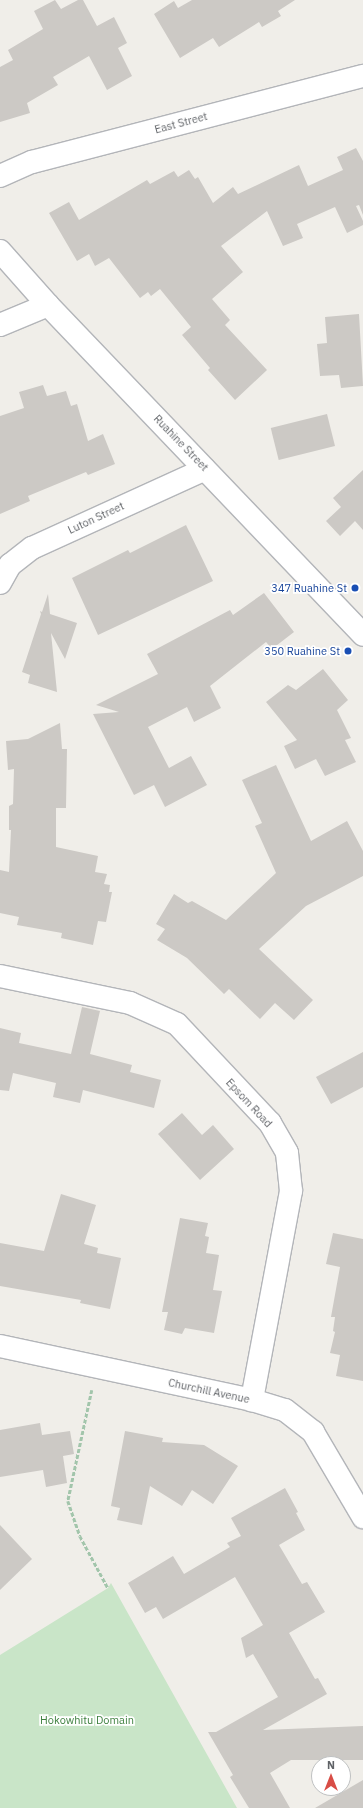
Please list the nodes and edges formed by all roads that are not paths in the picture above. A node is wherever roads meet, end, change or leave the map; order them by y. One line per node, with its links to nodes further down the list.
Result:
1 (363, 76): 2 (street, East Street)
2 (0, 176)
3 (0, 250): 4 (street, Ruahine Street)
4 (48, 305): 5 (street); 6 (street, Ruahine Street)
5 (0, 325)
6 (205, 469): 7 (street, Luton Street); 8 (street, Ruahine Street)
7 (0, 584)
8 (363, 635)
9 (0, 976): 11 (street, Epsom Road)
10 (0, 1346): 11 (street, Churchill Avenue)
11 (252, 1400): 12 (street, Churchill Avenue)
12 (363, 1517)

